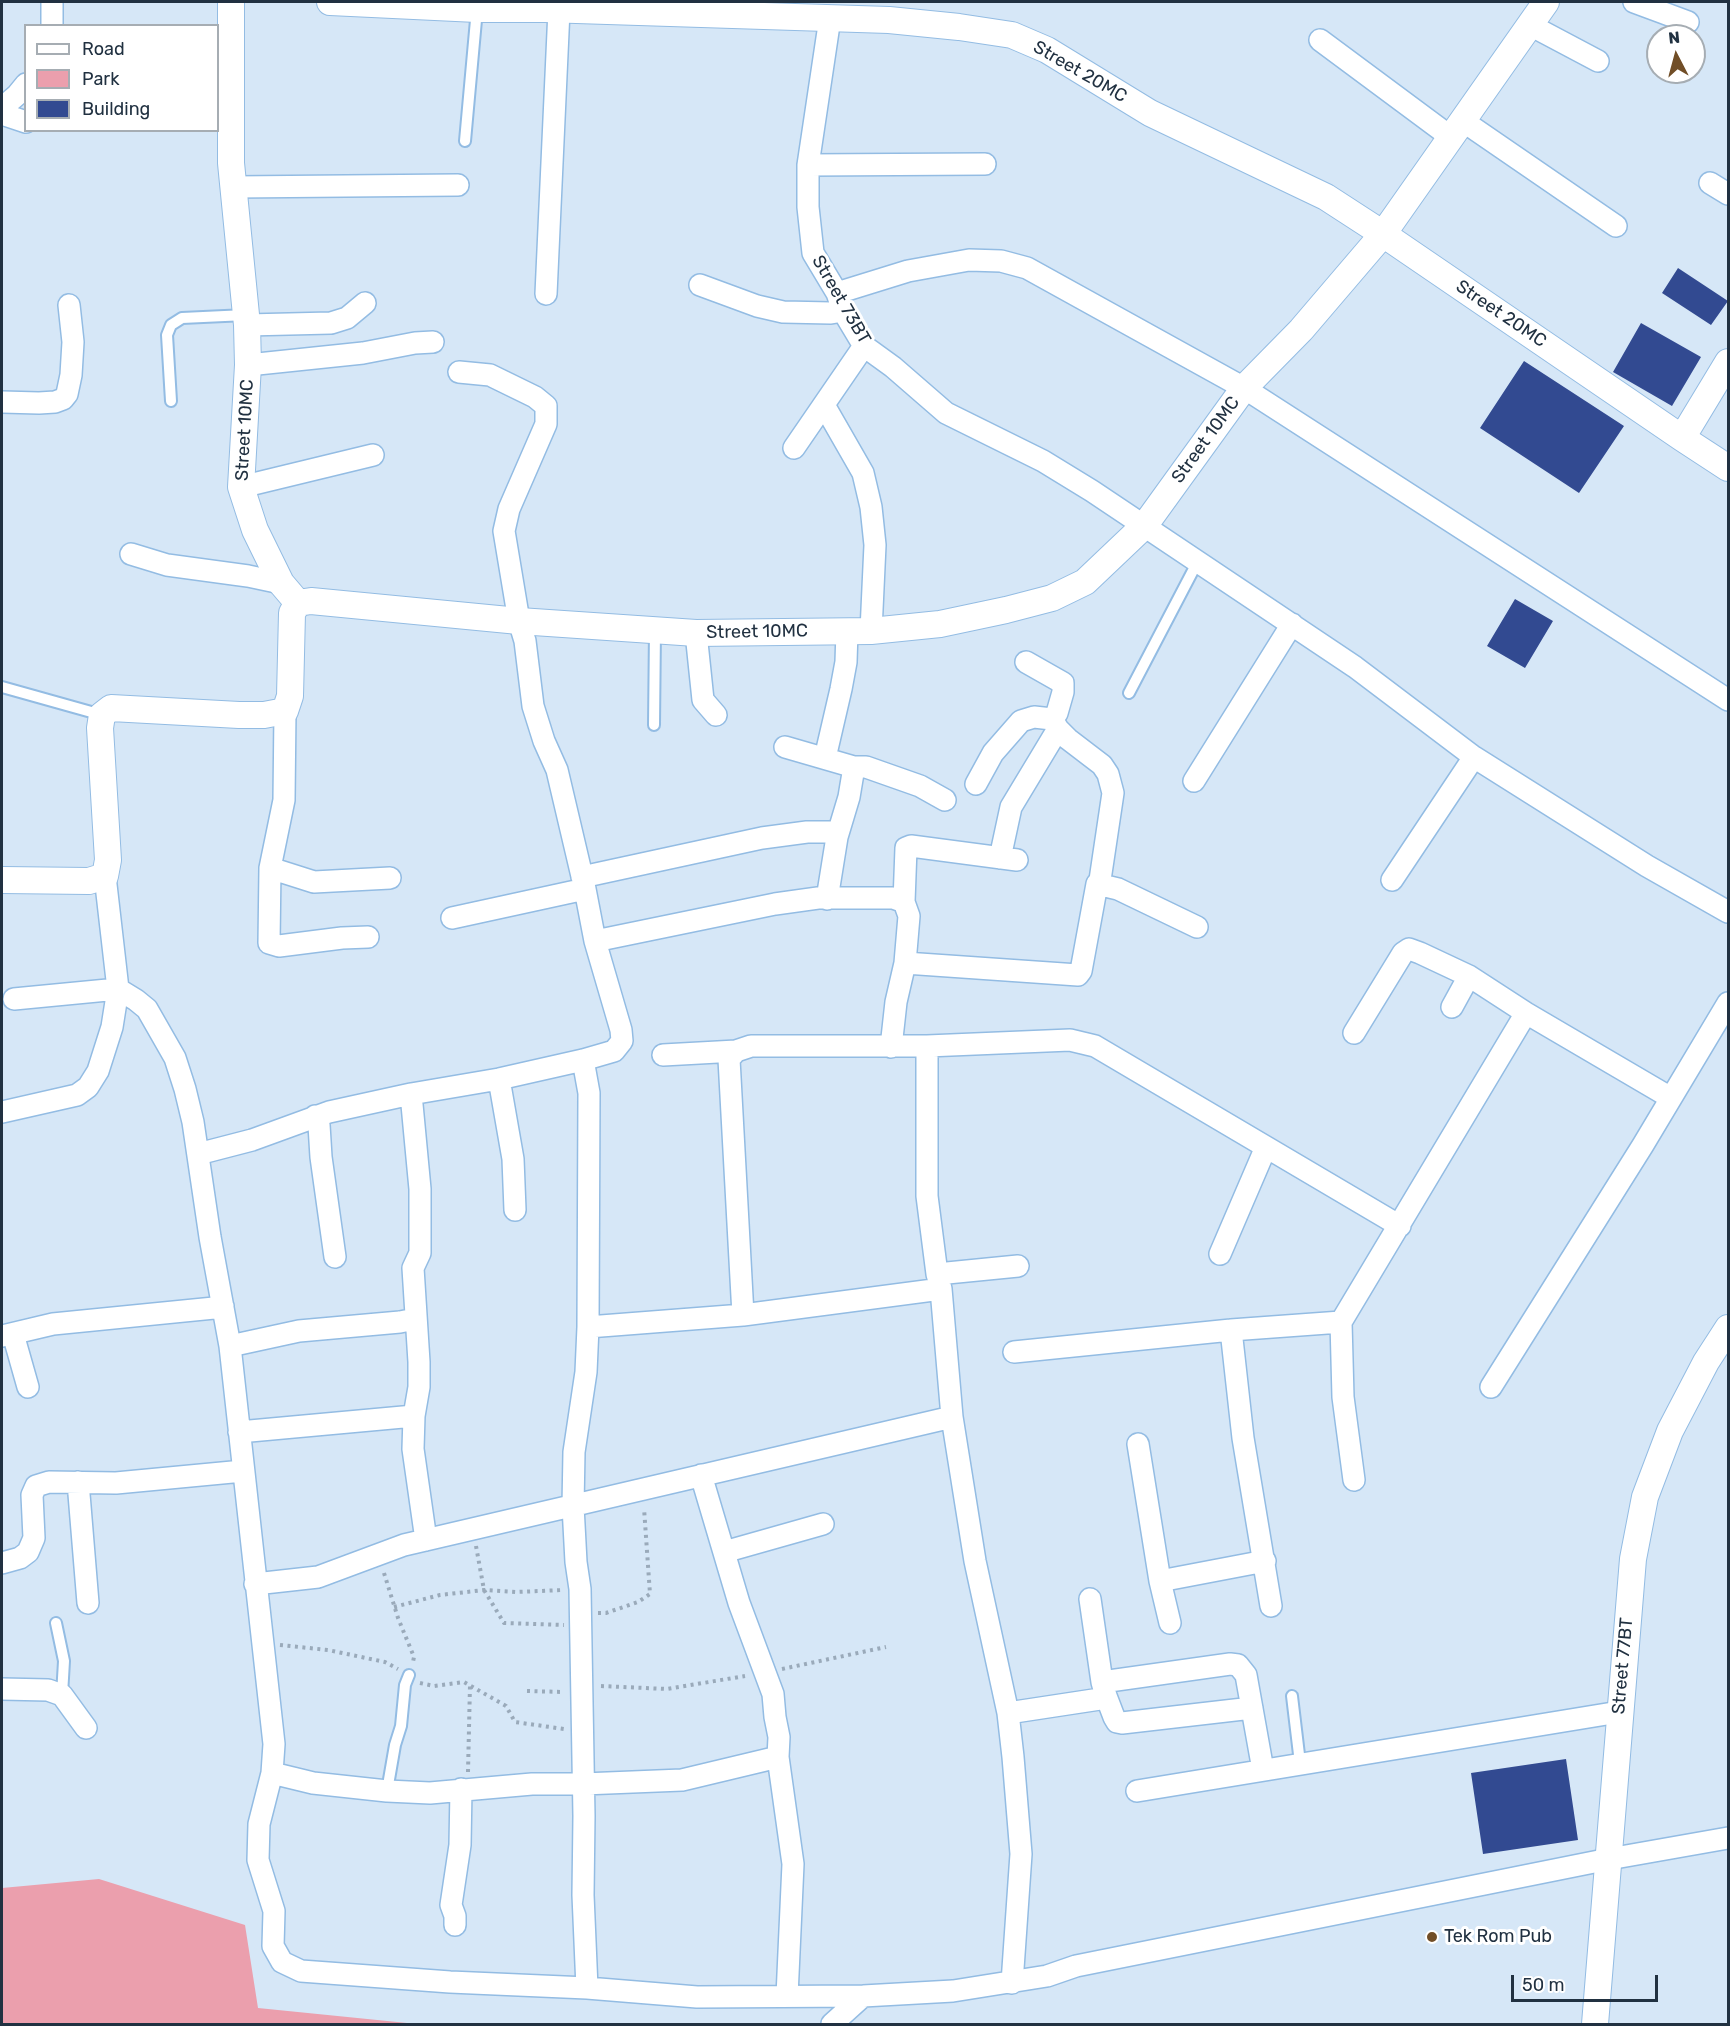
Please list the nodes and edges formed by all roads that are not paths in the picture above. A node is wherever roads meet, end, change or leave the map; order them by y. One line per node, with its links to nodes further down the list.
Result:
1 (52, 2): 11 (street)
2 (231, 2): 25 (street, Street 10MC)
3 (330, 2): 8 (street, Street 20MC)
4 (1546, 2): 12 (street, Street 10MC)
5 (1634, 2): 10 (street)
6 (550, 7): 7 (street, Street 20MC); 8 (street, Street 20MC); 30 (street)
7 (674, 8): 9 (street, Street 20MC)
8 (477, 9): 20 (lane)
9 (837, 10): 22 (street, Street 73BT); 28 (street, Street 20MC)
10 (1688, 22)
11 (52, 24)
12 (1530, 25): 14 (street); 19 (street, Street 10MC)
13 (1320, 40): 19 (street)
14 (1598, 61)
15 (24, 86): 16 (street)
16 (2, 108)
17 (2, 114): 18 (street)
18 (24, 121)
19 (1457, 130): 27 (street); 28 (street, Street 10MC)
20 (465, 141)
21 (986, 164): 22 (street)
22 (808, 165): 31 (street, Street 73BT)
23 (1710, 183): 26 (street)
24 (458, 185): 25 (street)
25 (234, 187): 34 (street, Street 10MC)
26 (1728, 194)
27 (1616, 226)
28 (1383, 234): 40 (street, Street 10MC); 44 (street, Street 20MC)
29 (700, 285): 31 (street)
30 (546, 294)
31 (840, 302): 36 (street, Street 73BT); 40 (street)
32 (365, 303): 34 (street)
33 (69, 305): 42 (street)
34 (247, 320): 38 (street, Street 10MC); 41 (lane)
35 (433, 342): 38 (street)
36 (864, 346): 43 (street); 49 (street, Street 73BT)
37 (1728, 362): 44 (street)
38 (248, 365): 48 (street, Street 10MC)
39 (459, 372): 54 (street)
40 (1244, 388): 49 (street, Street 10MC); 62 (street)
41 (171, 401)
42 (2, 402)
43 (824, 405): 45 (street); 57 (street)
44 (1682, 438): 47 (street, Street 20MC)
45 (794, 448)
46 (373, 455): 48 (street)
47 (1728, 468)
48 (241, 487): 52 (street, Street 10MC)
49 (1145, 525): 51 (street, Street 73BT); 57 (street, Street 10MC)
50 (131, 554): 52 (street)
51 (1198, 561): 55 (street, Street 73BT); 61 (lane)
52 (281, 583): 53 (street, Street 10MC)
53 (298, 603): 54 (street, Street 10MC); 63 (street)
54 (519, 621): 56 (street, Street 10MC); 81 (street)
55 (1292, 624): 69 (street, Street 73BT); 72 (street)
56 (655, 630): 58 (street, Street 10MC); 67 (lane)
57 (859, 631): 58 (street, Street 10MC); 70 (street)
58 (696, 633): 65 (street)
59 (1026, 662): 66 (street)
60 (2, 687): 64 (lane)
61 (1129, 693)
62 (1728, 700)
63 (285, 711): 64 (street); 76 (street)
64 (102, 715): 77 (street)
65 (716, 715)
66 (1055, 724): 73 (street); 82 (street); 84 (street)
67 (654, 725)
68 (784, 747): 70 (street)
69 (1474, 757): 80 (street); 85 (street, Street 73BT)
70 (825, 758): 71 (street)
71 (854, 767): 74 (street); 75 (street)
72 (1194, 781)
73 (976, 784)
74 (945, 800)
75 (838, 832): 81 (street); 83 (street)
76 (270, 868): 78 (street); 88 (street)
77 (105, 876): 79 (street); 92 (street)
78 (390, 878)
79 (2, 880)
80 (1392, 880)
81 (584, 883): 86 (street); 89 (street)
82 (1097, 884): 87 (street); 90 (street)
83 (827, 898): 84 (street); 89 (street)
84 (904, 902): 90 (street)
85 (1728, 912)
86 (452, 918)
87 (1197, 927)
88 (368, 937)
89 (595, 941): 102 (street)
90 (905, 963): 99 (street)
91 (1469, 976): 95 (street); 96 (street); 97 (street)
92 (118, 989): 93 (street); 106 (street); 109 (street)
93 (14, 999)
94 (1728, 1003): 105 (street)
95 (1452, 1007)
96 (1526, 1013): 105 (street); 111 (street)
97 (1354, 1033)
98 (927, 1046): 99 (street); 108 (street); 115 (street)
99 (891, 1047): 100 (street)
100 (736, 1051): 101 (street); 117 (street)
101 (663, 1055)
102 (583, 1060): 103 (street); 120 (street)
103 (499, 1079): 104 (street); 110 (street)
104 (411, 1094): 107 (street); 118 (street)
105 (1671, 1098): 127 (street)
106 (2, 1113)
107 (315, 1116): 109 (street); 113 (street)
108 (1266, 1147): 111 (street); 112 (street)
109 (198, 1154): 116 (street)
110 (515, 1210)
111 (1400, 1226): 119 (street)
112 (1220, 1254)
113 (335, 1257)
114 (1018, 1266): 115 (street)
115 (939, 1282): 117 (street); 129 (street)
116 (223, 1306): 123 (street); 124 (street)
117 (743, 1315): 120 (street)
118 (415, 1318): 124 (street); 128 (street)
119 (1341, 1322): 122 (street); 134 (street)
120 (588, 1327): 136 (street)
121 (1728, 1328): 155 (street, Street 77BT)
122 (1231, 1330): 125 (street); 140 (street)
123 (7, 1335): 126 (street)
124 (230, 1346): 130 (street)
125 (1014, 1352)
126 (28, 1387)
127 (1491, 1387)
128 (414, 1416): 130 (street); 138 (street)
129 (952, 1417): 133 (street); 156 (street)
130 (239, 1432): 132 (street)
131 (1138, 1444): 142 (street)
132 (243, 1471): 135 (street); 143 (street)
133 (701, 1475): 136 (street); 139 (street)
134 (1354, 1480)
135 (78, 1482): 141 (street); 145 (street)
136 (573, 1506): 138 (street); 162 (street)
137 (823, 1524): 139 (street)
138 (426, 1540): 143 (street)
139 (724, 1552): 158 (street)
140 (1265, 1561): 142 (street); 146 (street)
141 (2, 1563)
142 (1161, 1581): 148 (street)
143 (255, 1584): 161 (street)
144 (1090, 1599): 151 (street)
145 (88, 1603)
146 (1271, 1606)
147 (56, 1623): 152 (lane)
148 (1170, 1623)
149 (409, 1675): 164 (lane)
150 (2, 1689): 152 (street)
151 (1104, 1689): 154 (street); 154 (street); 156 (street)
152 (62, 1695): 157 (street)
153 (1292, 1696): 159 (lane)
154 (1252, 1708): 160 (street)
155 (1619, 1712): 159 (street); 167 (street, Street 77BT)
156 (1008, 1713): 169 (street)
157 (86, 1728)
158 (778, 1757): 162 (street); 171 (street)
159 (1300, 1763): 160 (street)
160 (1263, 1770): 165 (street)
161 (272, 1773): 164 (street); 170 (street)
162 (583, 1784): 163 (street); 170 (street)
163 (465, 1789): 164 (street); 168 (street)
164 (387, 1791)
165 (1137, 1791)
166 (1728, 1838): 167 (street)
167 (1609, 1859): 169 (street); 174 (street, Street 77BT)
168 (455, 1925)
169 (1012, 1983): 172 (street)
170 (587, 1988): 171 (street)
171 (787, 1996): 172 (street)
172 (863, 1996): 173 (street)
173 (832, 2025)
174 (1595, 2025)

